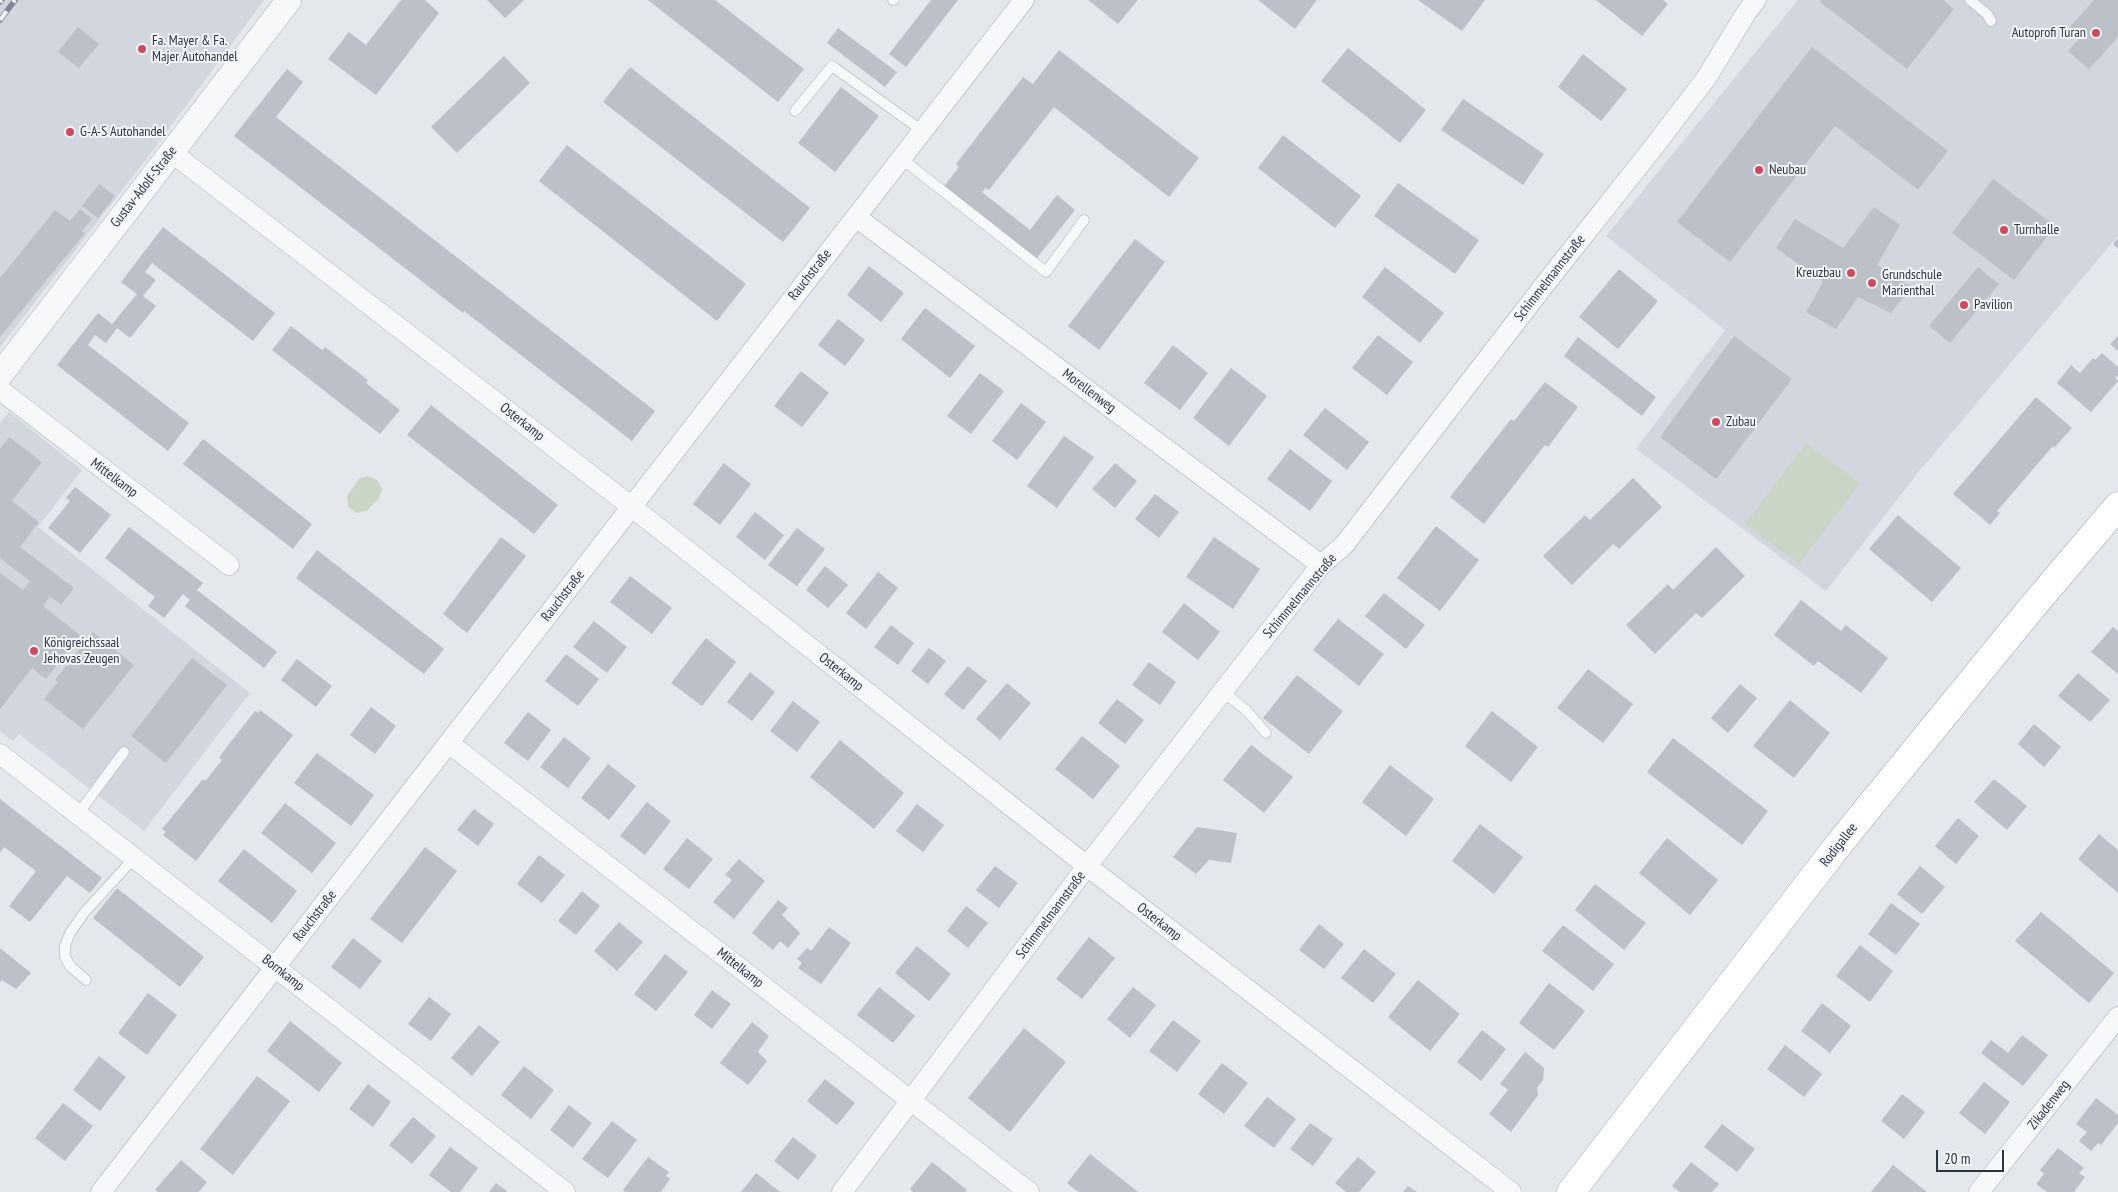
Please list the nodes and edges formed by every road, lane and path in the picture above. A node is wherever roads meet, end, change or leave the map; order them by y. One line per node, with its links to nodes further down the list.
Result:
1 (290, 0): 8 (street, Gustav-Adolf-Straße)
2 (1024, 0): 7 (street, Rauchstraße)
3 (1756, 0): 17 (street, Schimmelmannstraße)
4 (1970, 0): 5 (lane)
5 (1991, 21)
6 (795, 111): 7 (lane)
7 (924, 132): 9 (street, Rauchstraße)
8 (171, 152): 12 (street, Gustav-Adolf-Straße); 15 (street, Osterkamp)
9 (902, 159): 10 (street, Rauchstraße); 11 (lane)
10 (856, 217): 15 (street, Rauchstraße); 17 (street, Morellenweg)
11 (1084, 220)
12 (0, 375)
13 (0, 390): 16 (street, Mittelkamp)
14 (2118, 506): 35 (main road, Rodigallee)
15 (632, 507): 20 (street, Rauchstraße); 25 (street, Osterkamp)
16 (230, 565)
17 (1321, 566): 18 (street, Schimmelmannstraße)
18 (1223, 692): 19 (lane); 25 (street, Schimmelmannstraße)
19 (1266, 733)
20 (450, 744): 26 (street, Rauchstraße); 29 (street, Mittelkamp)
21 (124, 752): 23 (lane)
22 (0, 754): 23 (street, Bornkamp)
23 (78, 814): 24 (street, Bornkamp)
24 (134, 858): 26 (street, Bornkamp); 27 (lane)
25 (1087, 866): 29 (street, Schimmelmannstraße); 34 (street, Osterkamp)
26 (275, 967): 30 (street, Rauchstraße); 31 (street, Bornkamp)
27 (86, 980)
28 (2118, 1017): 36 (street, Zikadenweg)
29 (912, 1101): 32 (street, Schimmelmannstraße); 33 (street, Mittelkamp)
30 (103, 1191)
31 (565, 1192)
32 (842, 1192)
33 (1029, 1192)
34 (1511, 1192)
35 (1571, 1192)
36 (1979, 1192)

